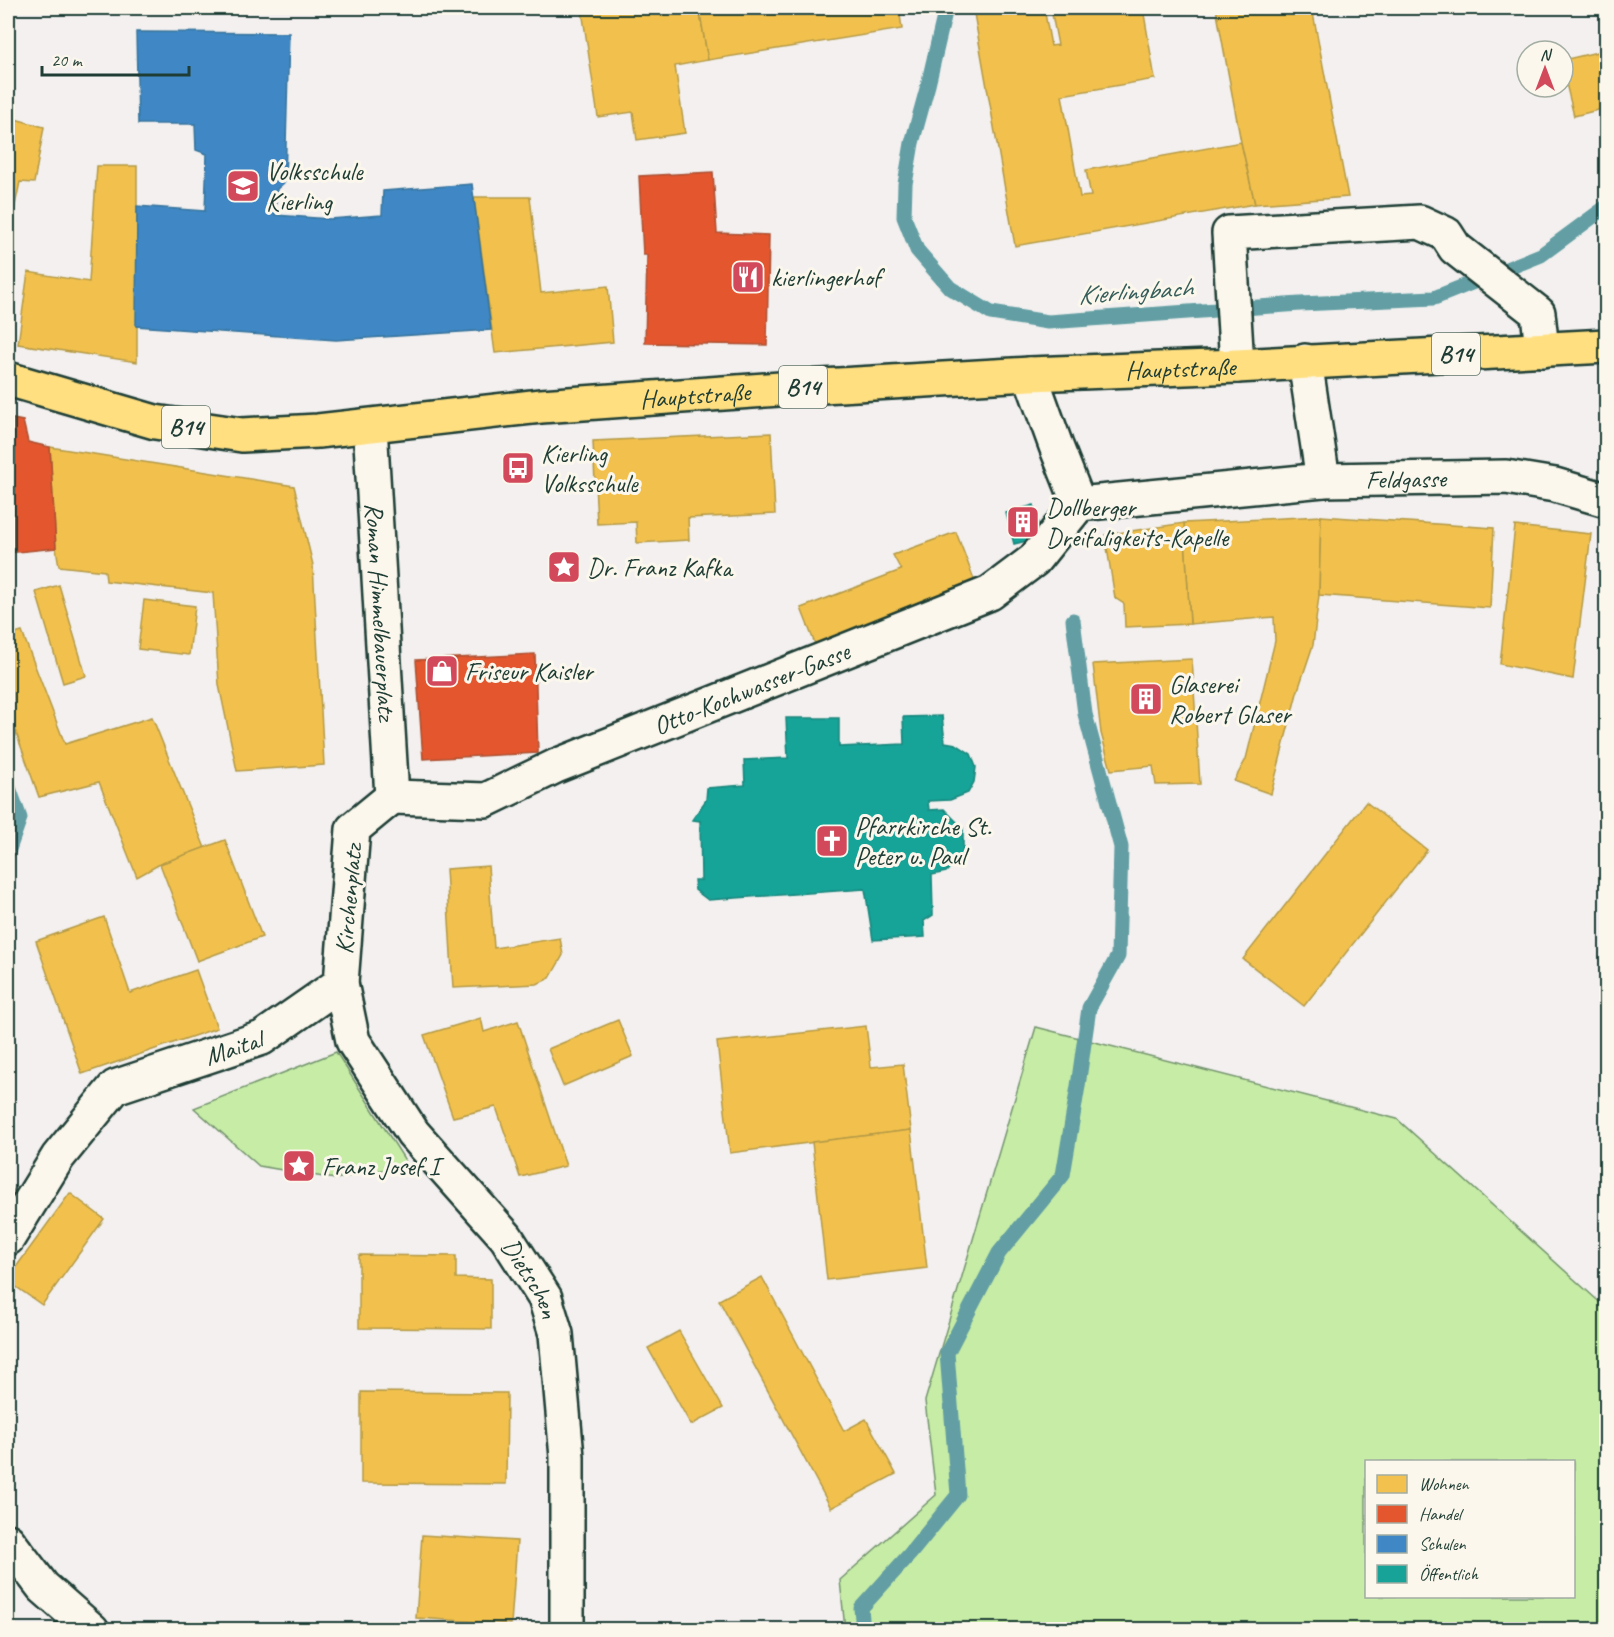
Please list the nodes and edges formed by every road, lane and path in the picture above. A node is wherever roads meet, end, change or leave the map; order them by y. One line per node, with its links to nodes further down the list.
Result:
1 (1606, 346): 2 (main road, Hauptstraße / B14)
2 (1542, 350): 3 (main road, Hauptstraße / B14); 4 (street)
3 (1305, 362): 4 (main road, Hauptstraße / B14); 8 (street)
4 (1237, 366): 5 (main road, Hauptstraße / B14)
5 (1030, 374): 7 (main road, Hauptstraße / B14); 10 (street)
6 (8, 379): 7 (main road, Hauptstraße / B14)
7 (370, 426): 11 (street, Roman Himmelbauerplatz)
8 (1323, 480): 9 (street, Feldgasse); 10 (street)
9 (1606, 500)
10 (1079, 504): 11 (street, Otto-Kochwasser-Gasse)
11 (392, 797): 12 (street, Kirchenplatz)
12 (341, 983): 13 (street, Maital); 16 (street, Dietschen)
13 (8, 1238)
14 (8, 1542): 15 (street)
15 (92, 1629)
16 (567, 1629)

